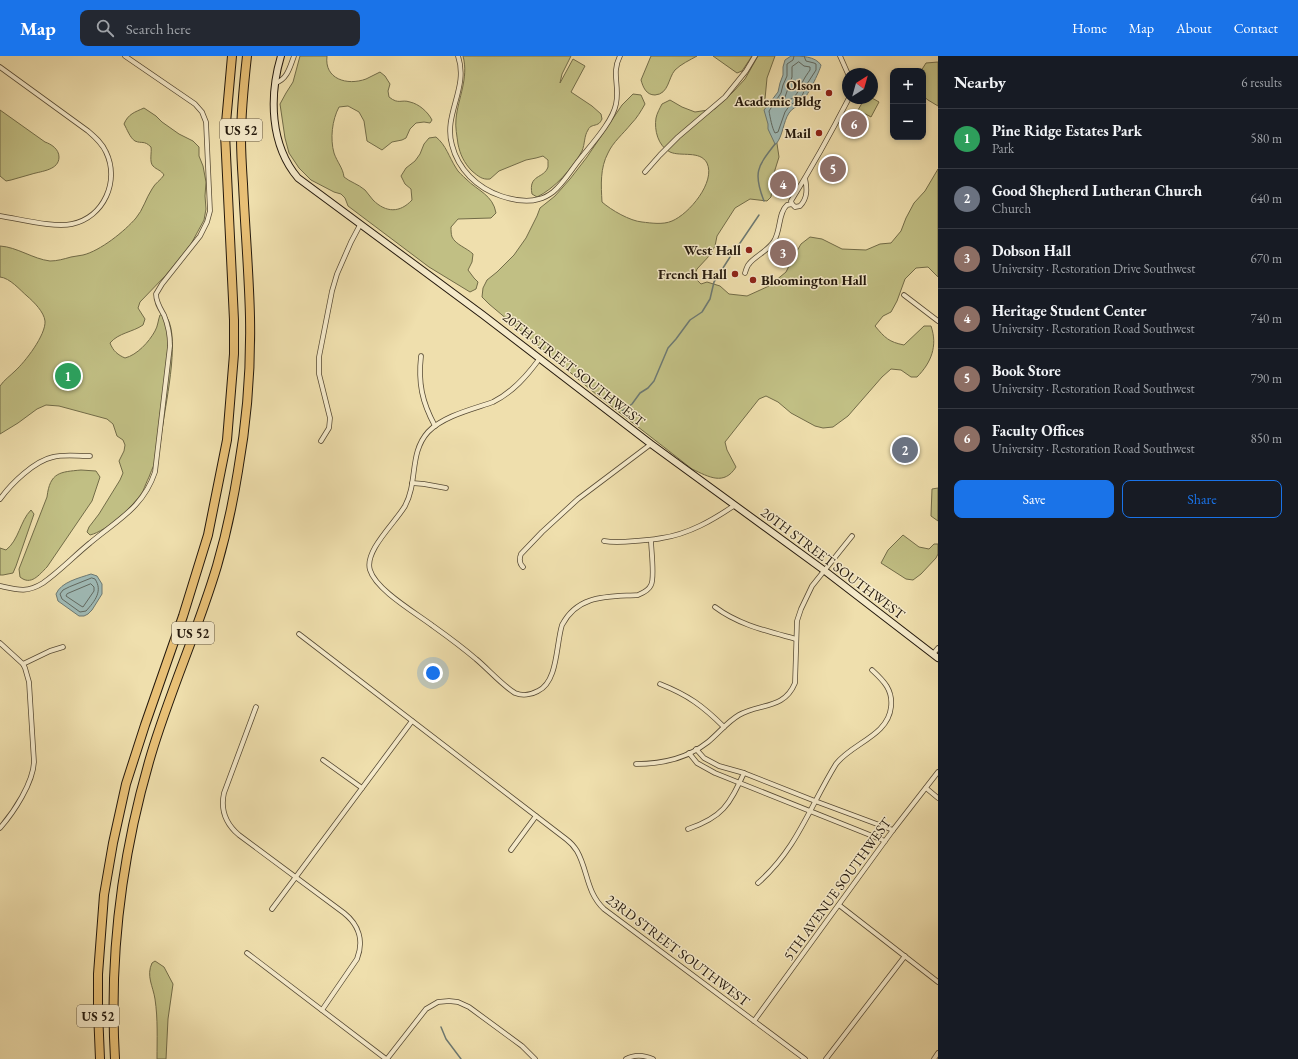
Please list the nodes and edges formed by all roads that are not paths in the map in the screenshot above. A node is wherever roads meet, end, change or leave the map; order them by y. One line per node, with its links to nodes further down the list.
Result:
1 (125, 56): 37 (street)
2 (232, 56): 79 (highway, US 52)
3 (247, 56): 80 (highway, US 52)
4 (281, 56): 12 (street, 20TH STREET SOUTHWEST)
5 (294, 56): 12 (street)
6 (458, 56): 7 (street)
7 (620, 56)
8 (755, 56): 14 (street)
9 (840, 56): 11 (street)
10 (0, 67): 17 (street)
11 (845, 68)
12 (274, 83): 18 (street, 20TH STREET SOUTHWEST)
13 (846, 104): 15 (street)
14 (645, 172)
15 (806, 178): 16 (street); 16 (street)
16 (792, 204): 19 (street)
17 (0, 216)
18 (360, 225): 23 (street, 20TH STREET SOUTHWEST); 25 (street)
19 (745, 273)
20 (904, 295): 21 (street)
21 (938, 321)
22 (421, 356): 24 (street)
23 (540, 358): 24 (street); 26 (street, 20TH STREET SOUTHWEST)
24 (435, 426): 28 (street)
25 (321, 441)
26 (651, 444): 31 (street, 20TH STREET SOUTHWEST); 35 (street)
27 (90, 456): 30 (street)
28 (412, 483): 29 (street); 34 (street)
29 (446, 488)
30 (0, 499)
31 (735, 505): 34 (street); 36 (street, 20TH STREET SOUTHWEST)
32 (852, 536): 36 (street)
33 (604, 540): 34 (street)
34 (651, 540)
35 (523, 567)
36 (825, 570): 40 (street); 44 (street, 20TH STREET SOUTHWEST)
37 (0, 586)
38 (715, 608): 40 (street)
39 (299, 634): 49 (street, 23RD STREET SOUTHWEST)
40 (796, 638): 50 (street)
41 (0, 643): 45 (street)
42 (63, 647): 45 (street)
43 (938, 648): 44 (street)
44 (936, 656)
45 (23, 664): 64 (street)
46 (872, 670): 61 (street)
47 (660, 684): 50 (street)
48 (256, 707): 69 (street)
49 (412, 721): 58 (street); 63 (street, 23RD STREET SOUTHWEST)
50 (724, 727): 51 (street)
51 (696, 749): 52 (street); 56 (street)
52 (689, 753): 54 (street); 57 (street)
53 (323, 760): 58 (street)
54 (636, 764)
55 (938, 772): 59 (street, 5TH AVENUE SOUTHWEST)
56 (744, 773): 57 (street); 61 (street)
57 (740, 782): 62 (street); 65 (street)
58 (362, 788): 69 (street)
59 (926, 788): 60 (street); 66 (street, 5TH AVENUE SOUTHWEST)
60 (938, 798)
61 (815, 801): 62 (street); 66 (street)
62 (811, 811): 67 (street); 70 (street)
63 (536, 816): 68 (street); 77 (street, 23RD STREET SOUTHWEST)
64 (0, 828)
65 (688, 830)
66 (893, 830): 67 (street, 5TH AVENUE SOUTHWEST)
67 (885, 841): 71 (street, 5TH AVENUE SOUTHWEST)
68 (511, 850)
69 (296, 878): 72 (street); 76 (street)
70 (758, 883)
71 (839, 905): 74 (street); 77 (street, 5TH AVENUE SOUTHWEST)
72 (272, 909)
73 (247, 953): 76 (street)
74 (905, 956): 75 (street); 86 (street)
75 (938, 982)
76 (322, 1010): 81 (street)
77 (754, 1021): 85 (street, 23RD STREET SOUTHWEST)
78 (938, 1053): 87 (street)
79 (100, 1059)
80 (115, 1059)
81 (387, 1059): 82 (street)
82 (534, 1059)
83 (626, 1059): 84 (street)
84 (653, 1059)
85 (805, 1059)
86 (826, 1059)
87 (934, 1059)

